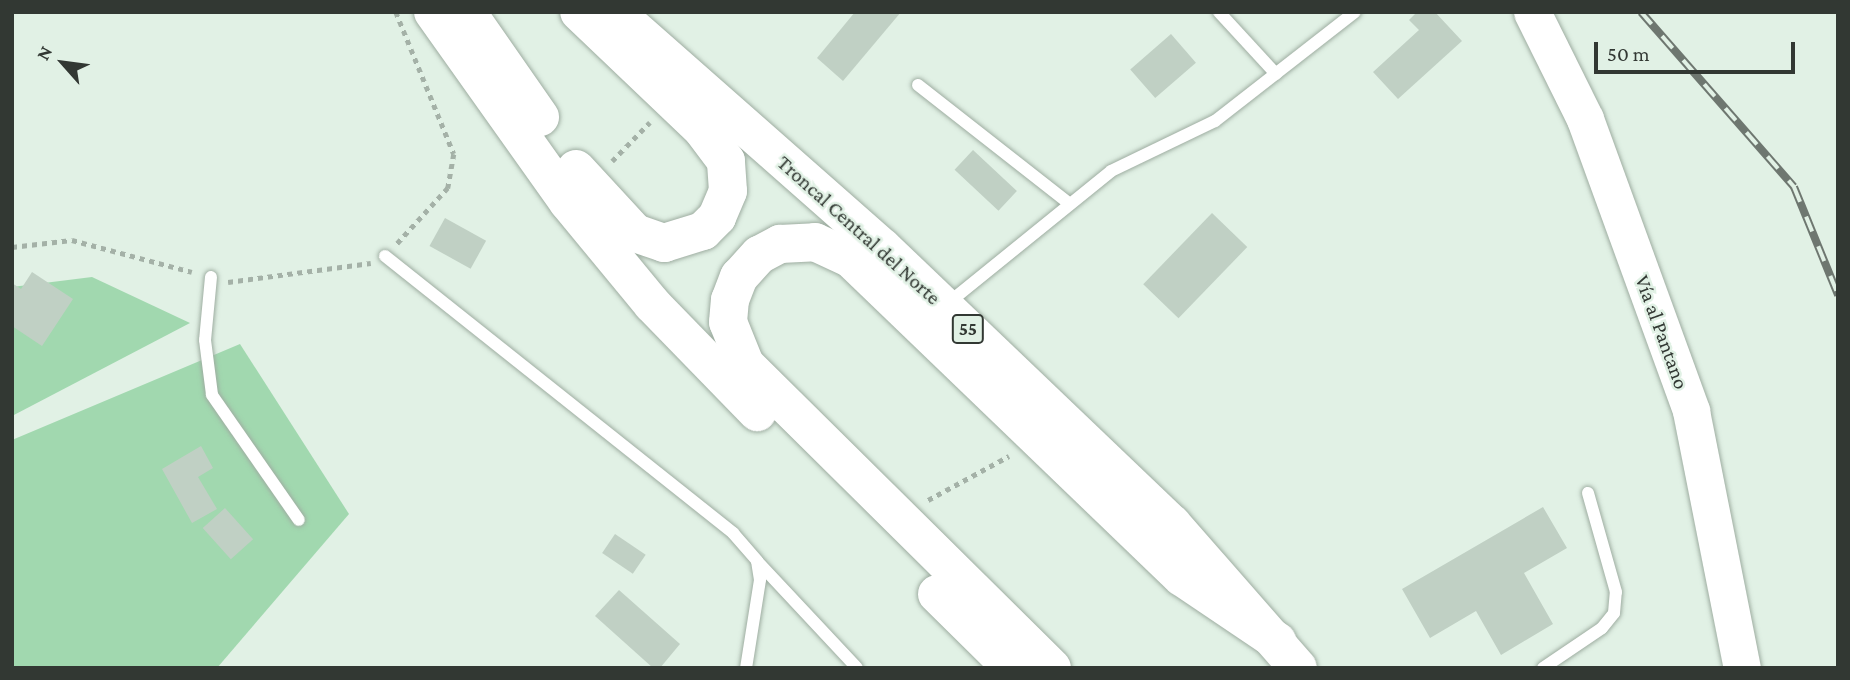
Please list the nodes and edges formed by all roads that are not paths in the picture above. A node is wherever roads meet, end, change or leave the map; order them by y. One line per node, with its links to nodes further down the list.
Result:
1 (433, 12): 20 (highway)
2 (467, 12): 3 (highway)
3 (579, 12)
4 (615, 12): 13 (highway, Troncal Central del Norte / 55)
5 (1219, 12): 8 (lane)
6 (1355, 12): 8 (lane)
7 (1532, 12): 23 (main road, Vía al Pantano)
8 (1276, 74): 10 (lane)
9 (918, 85): 10 (lane)
10 (1070, 204): 13 (lane)
11 (385, 256): 16 (lane)
12 (211, 277): 15 (lane)
13 (944, 306): 17 (highway, Troncal Central del Norte / 55)
14 (1588, 492): 22 (lane)
15 (299, 520)
16 (757, 561): 18 (lane); 19 (lane)
17 (1288, 654): 21 (highway)
18 (746, 668)
19 (857, 668)
20 (1012, 668)
21 (1052, 668)
22 (1544, 668)
23 (1742, 668)

